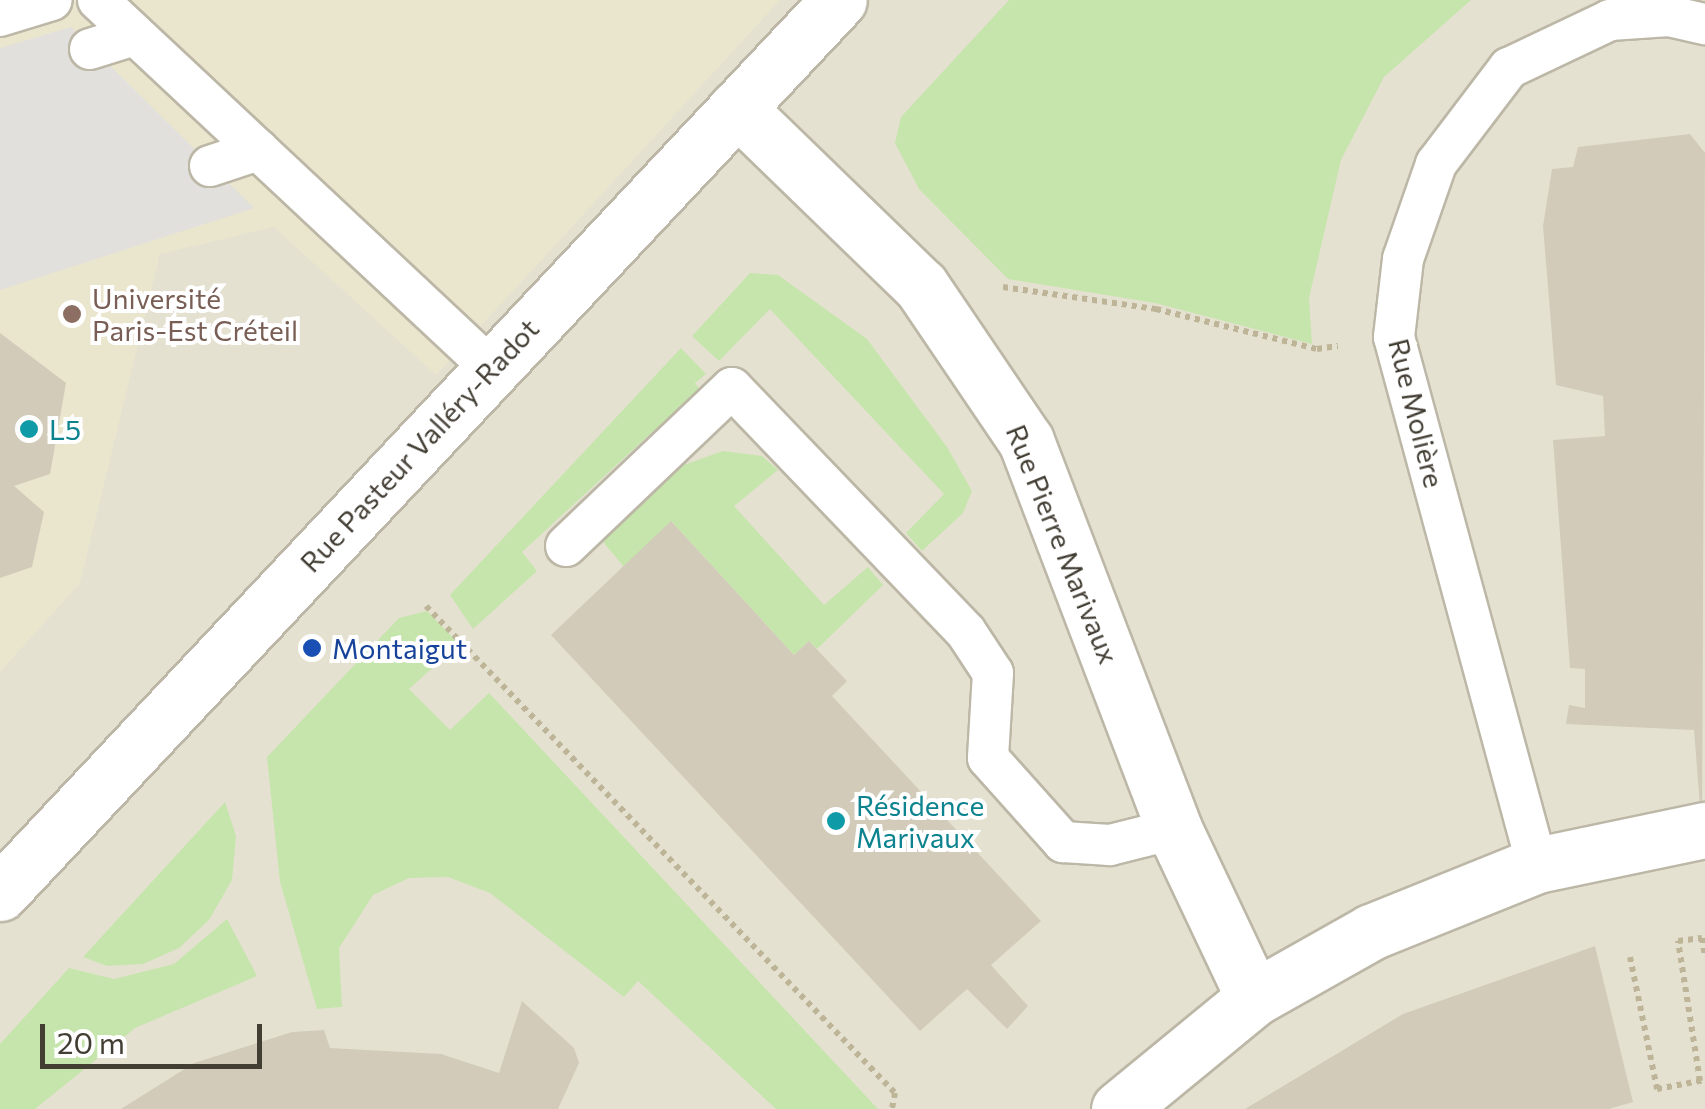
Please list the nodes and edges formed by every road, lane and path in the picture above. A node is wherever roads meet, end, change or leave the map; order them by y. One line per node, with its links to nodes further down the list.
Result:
1 (52, 0): 4 (lane)
2 (98, 0): 6 (lane)
3 (816, 8): 8 (street, Rue Pasteur Valléry-Radot)
4 (0, 16)
5 (1705, 24): 12 (lane, Rue Molière)
6 (134, 35): 7 (lane); 9 (lane)
7 (90, 50)
8 (736, 108): 13 (street, Rue Pasteur Valléry-Radot); 16 (street, Rue Pierre Marivaux)
9 (258, 150): 10 (lane); 13 (lane)
10 (210, 166)
11 (998, 286): 12 (path)
12 (1394, 337): 18 (lane, Rue Molière)
13 (491, 368): 19 (street, Rue Pasteur Valléry-Radot)
14 (566, 546): 16 (lane)
15 (426, 606): 24 (path)
16 (1174, 829): 22 (street, Rue Pierre Marivaux)
17 (1705, 830): 18 (street)
18 (1537, 865): 22 (street)
19 (0, 893)
20 (1630, 957): 23 (path)
21 (1705, 957): 23 (path)
22 (1254, 998): 25 (street)
23 (1702, 1081)
24 (892, 1109)
25 (1119, 1109)

